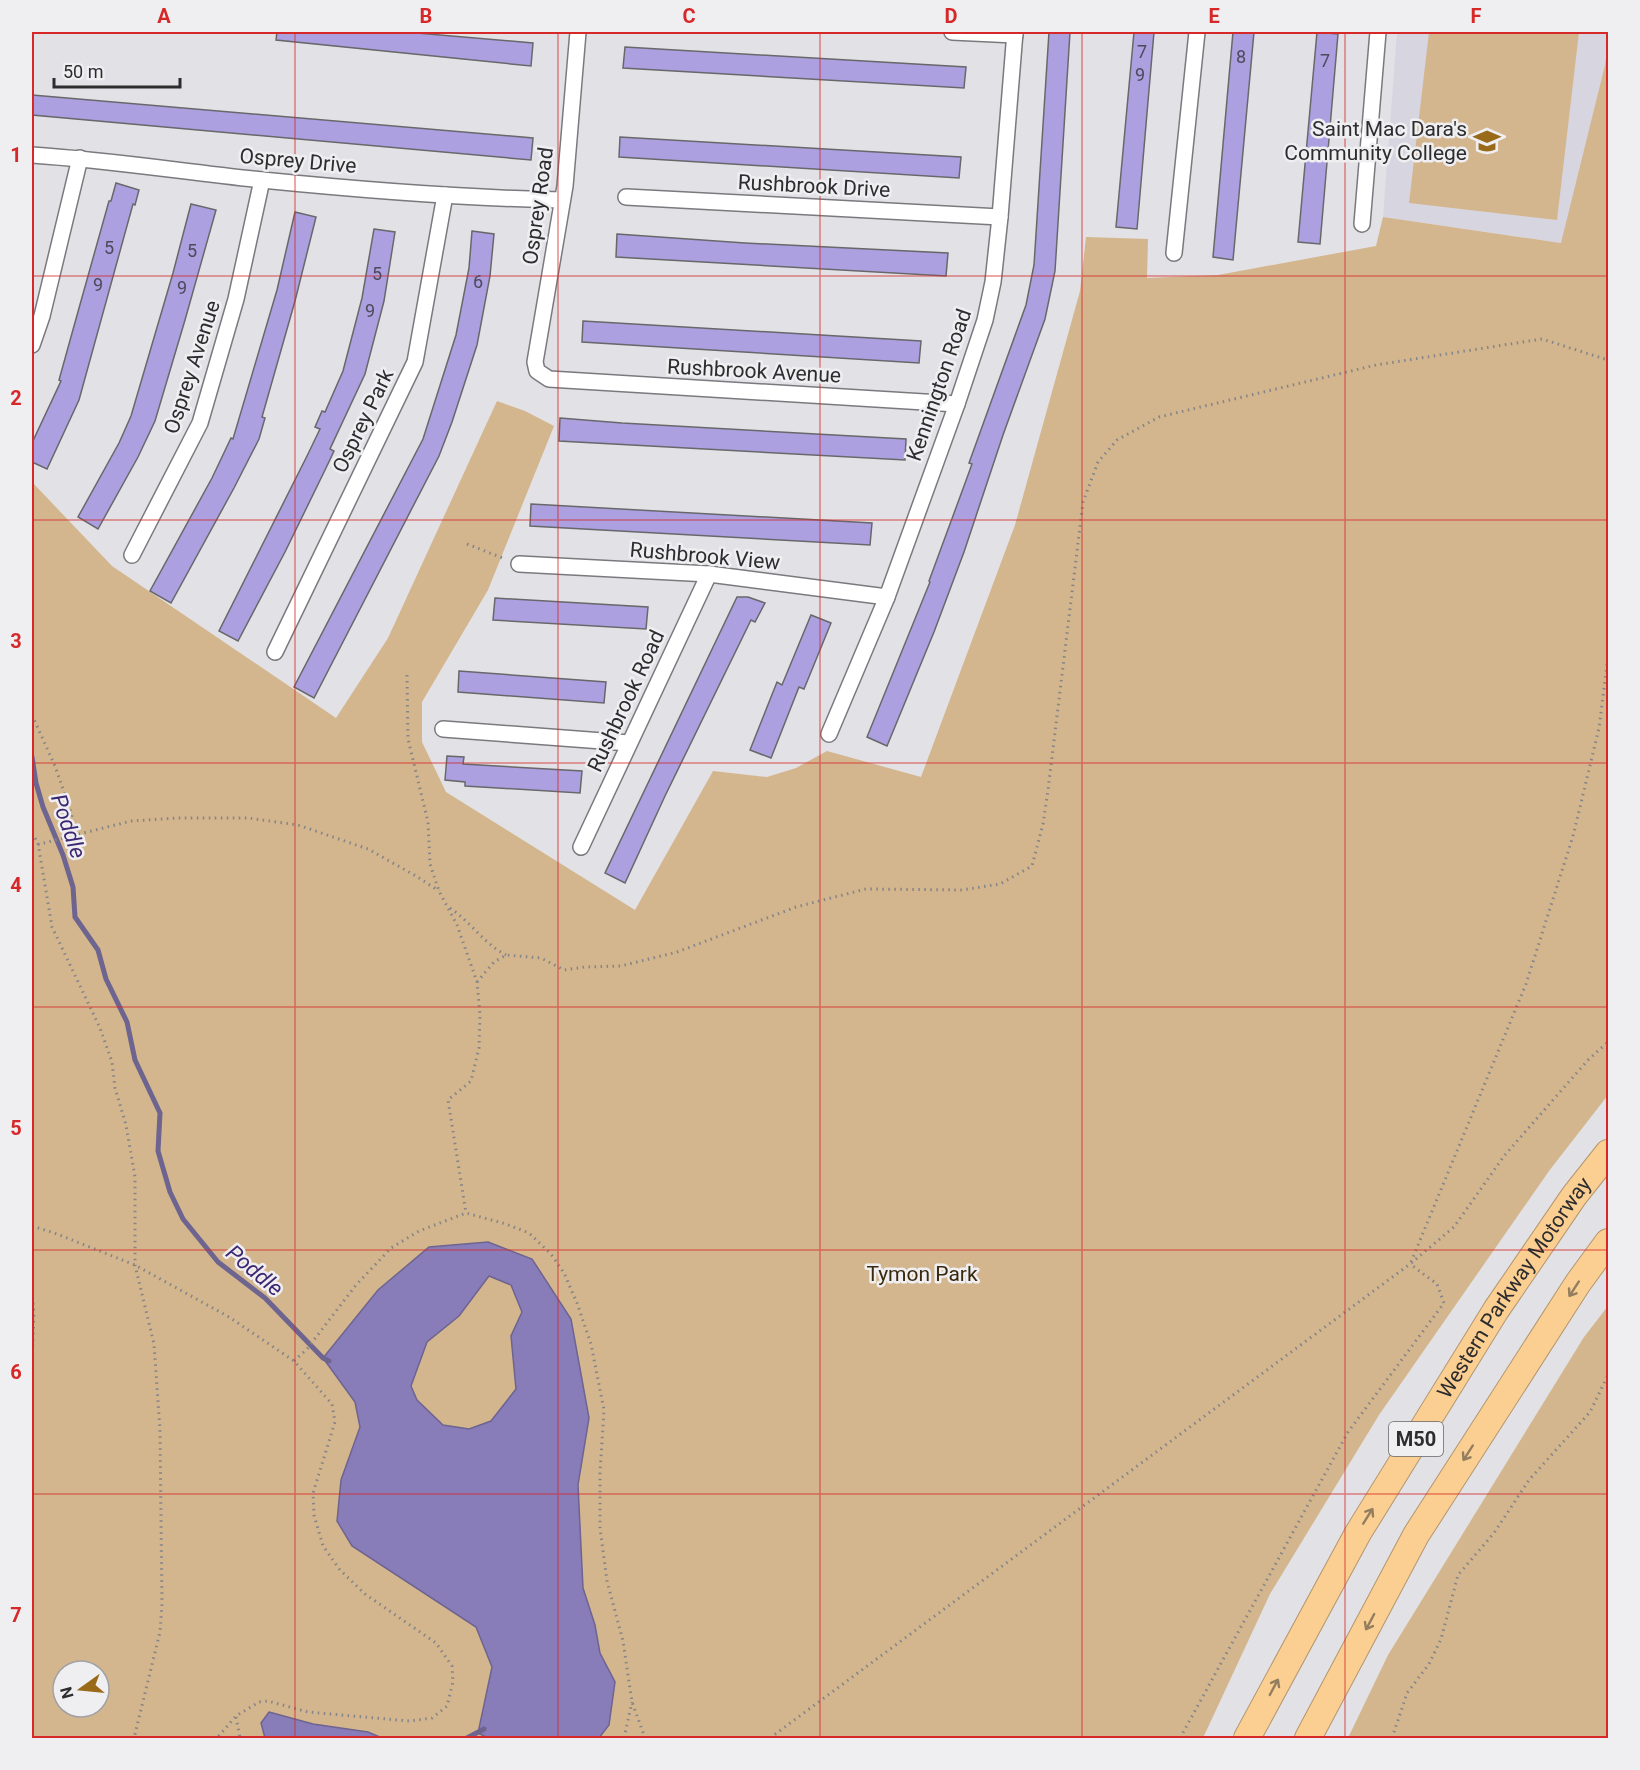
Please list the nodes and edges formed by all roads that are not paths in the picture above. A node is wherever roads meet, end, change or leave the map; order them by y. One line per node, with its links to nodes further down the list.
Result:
1 (578, 32): 11 (street, Osprey Road)
2 (952, 32): 5 (street)
3 (1197, 32): 14 (street)
4 (1378, 32): 13 (street)
5 (1015, 33): 12 (street, Kennington Road)
6 (32, 155): 7 (street, Osprey Drive)
7 (80, 158): 8 (street, Osprey Drive); 15 (street)
8 (262, 180): 9 (street, Osprey Drive); 18 (street, Osprey Avenue)
9 (446, 195): 11 (street, Osprey Drive); 22 (street, Osprey Park)
10 (626, 197): 12 (street, Rushbrook Drive)
11 (562, 200): 16 (street, Osprey Road)
12 (1000, 217): 17 (street, Kennington Road)
13 (1362, 225)
14 (1174, 253)
15 (32, 345)
16 (549, 379): 17 (street, Rushbrook Avenue)
17 (957, 404): 21 (street, Kennington Road)
18 (132, 555)
19 (512, 561): 20 (street, Rushbrook View)
20 (709, 574): 21 (street, Rushbrook View); 25 (street, Rushbrook Road)
21 (886, 597): 24 (street, Kennington Road)
22 (275, 652)
23 (444, 729): 25 (street)
24 (829, 734)
25 (628, 743): 26 (street, Rushbrook Road)
26 (581, 846)
27 (1608, 1153): 29 (highway, Western Parkway Motorway / M50, one-way to 27)
28 (1608, 1242): 30 (highway, M50, one-way to 30)
29 (1246, 1738)
30 (1308, 1738)

